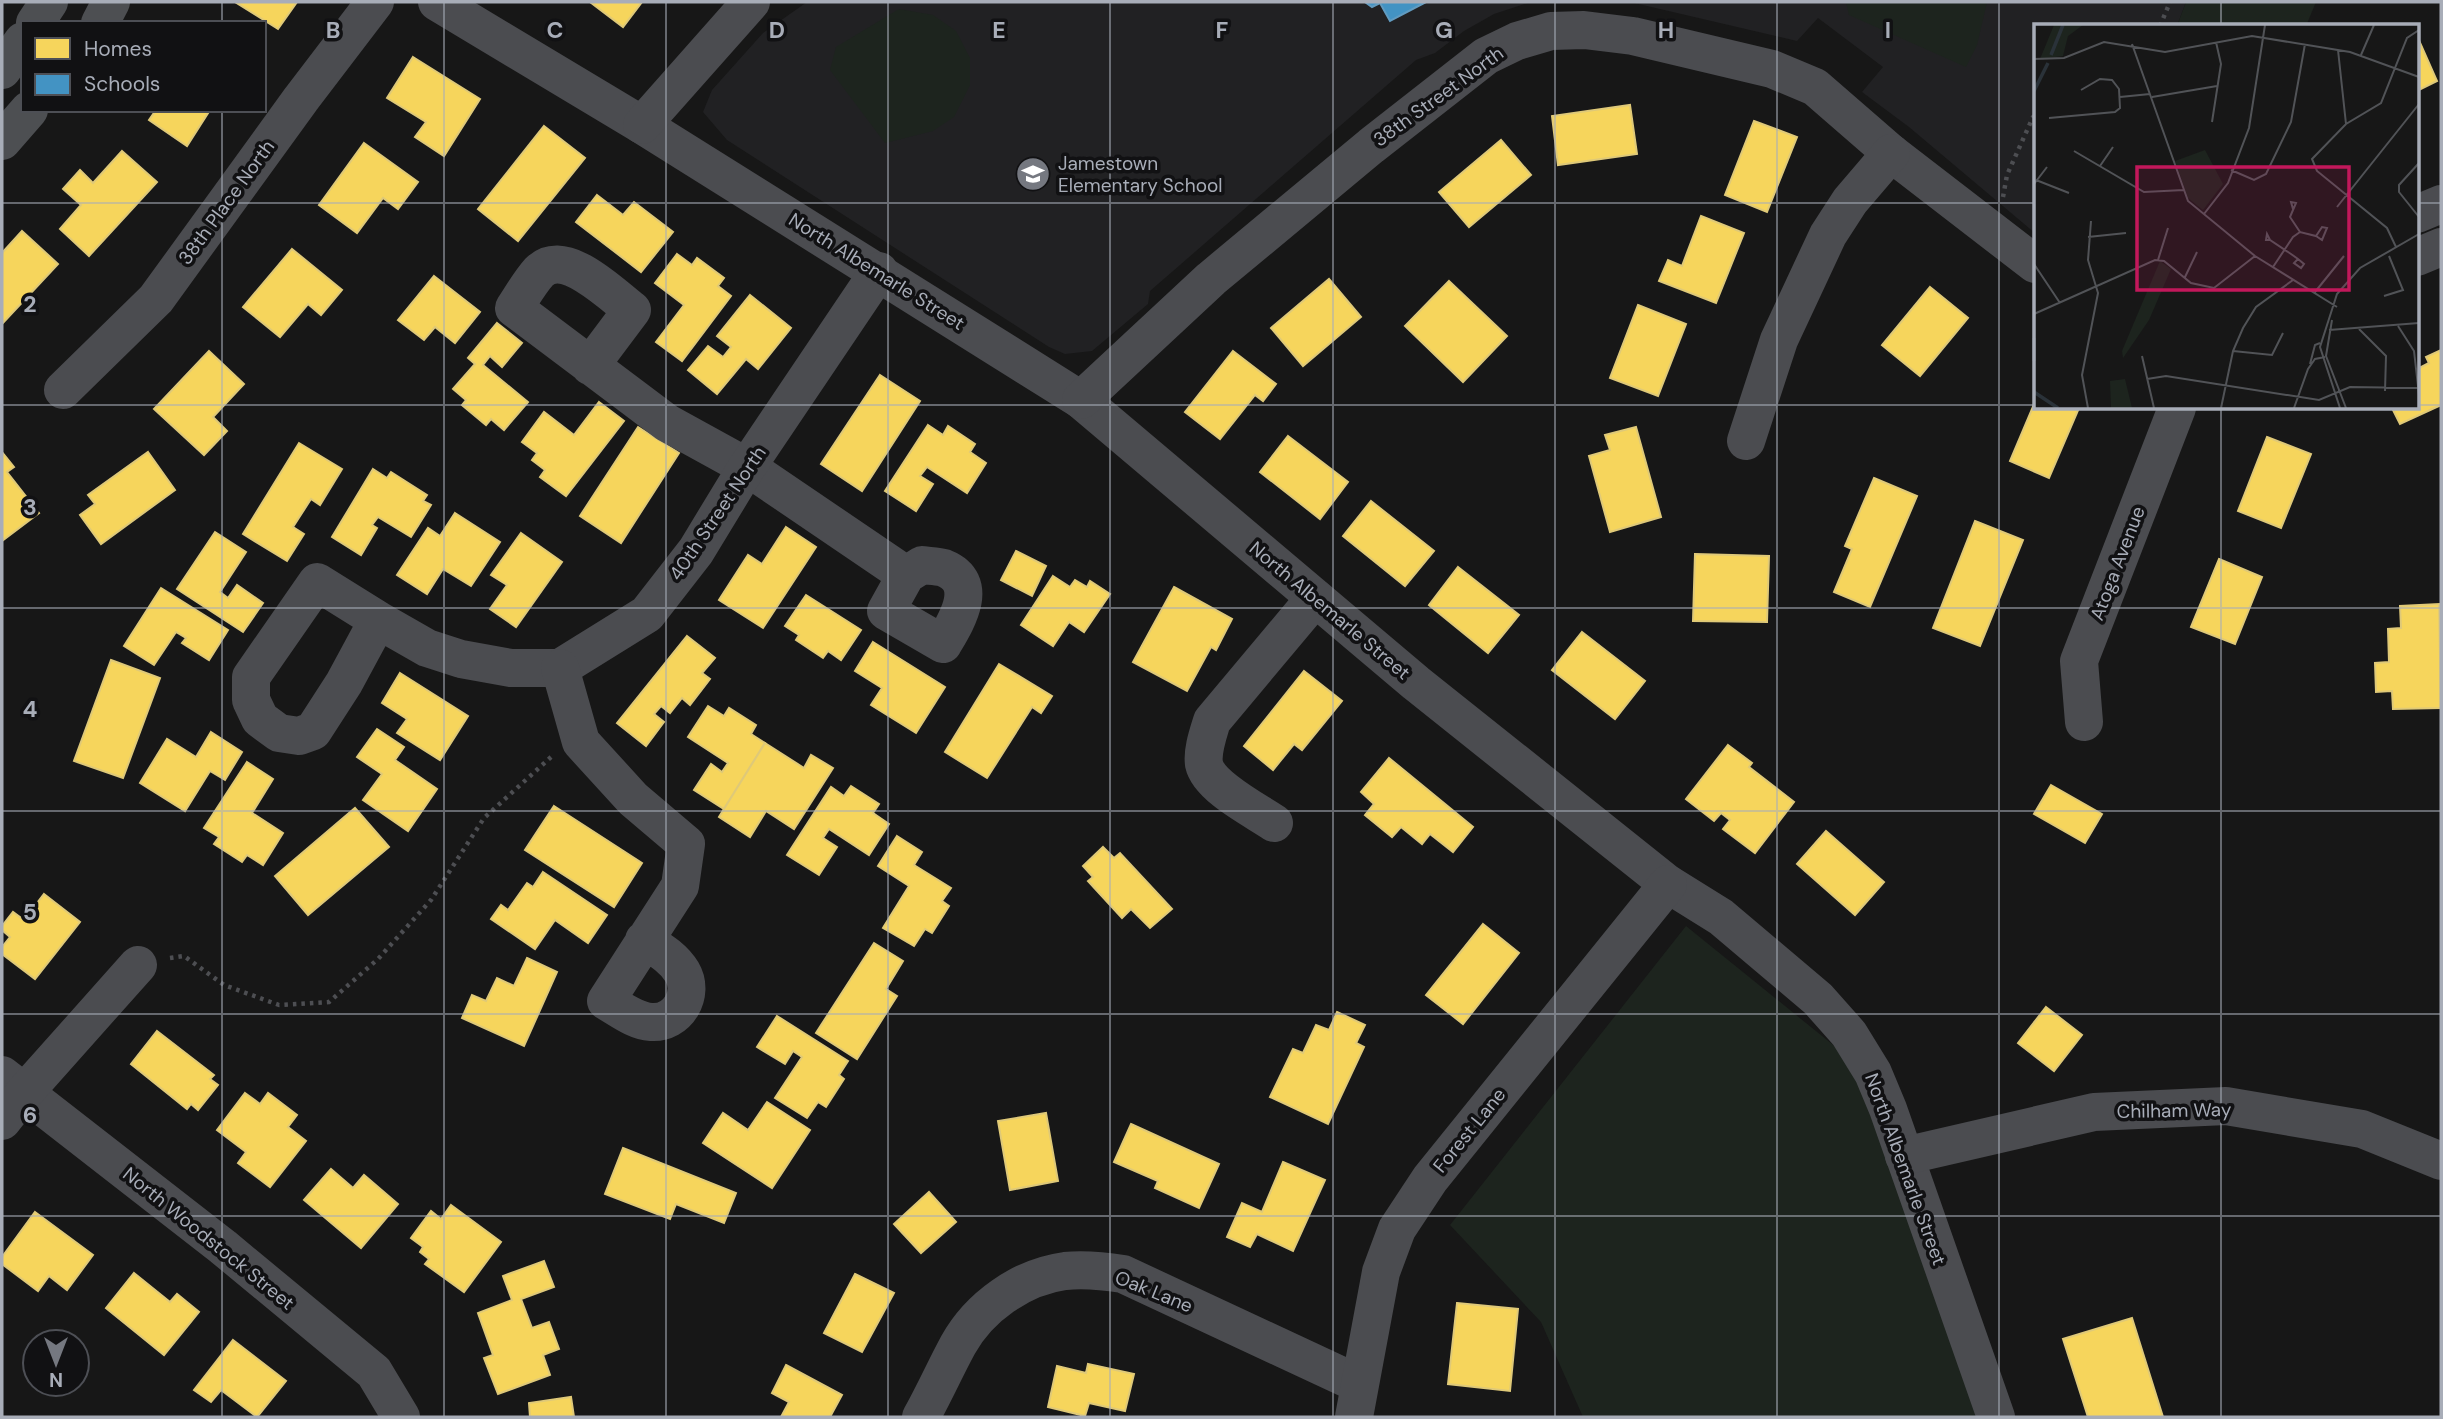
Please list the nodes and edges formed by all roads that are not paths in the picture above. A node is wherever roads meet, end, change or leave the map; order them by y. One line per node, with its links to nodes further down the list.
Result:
1 (49, 2): 6 (main road)
2 (111, 2): 7 (main road)
3 (375, 2): 21 (street, 38th Place North)
4 (437, 2): 11 (street, North Albemarle Street)
5 (751, 2): 11 (street)
6 (36, 21)
7 (101, 21)
8 (21, 44): 9 (main road)
9 (2, 70)
10 (28, 112): 12 (main road)
11 (642, 125): 19 (street, North Albemarle Street)
12 (2, 141)
13 (1891, 153): 18 (street, 38th Street North); 22 (street, 38th Street North); 24 (street)
14 (2441, 204): 15 (street)
15 (2418, 214)
16 (2441, 247): 17 (street)
17 (2418, 257)
18 (2034, 263)
19 (879, 271): 22 (street, North Albemarle Street); 25 (street, 40th Street North)
20 (590, 366): 25 (street)
21 (64, 390)
22 (1081, 400): 27 (street, North Albemarle Street)
23 (2176, 410): 30 (street, Atoga Avenue)
24 (1746, 442)
25 (747, 467): 26 (street); 29 (street, 40th Street North)
26 (906, 575)
27 (1315, 598): 31 (street); 32 (street, North Albemarle Street)
28 (378, 620): 29 (street)
29 (561, 668): 33 (street)
30 (2084, 722)
31 (1274, 823)
32 (1668, 884): 36 (street, North Albemarle Street); 38 (street, Forest Lane)
33 (644, 940)
34 (138, 965): 35 (street)
35 (9, 1096): 39 (street, North Woodstock Street)
36 (1904, 1156): 37 (street, Chilham Way); 41 (street, North Albemarle Street)
37 (2441, 1161)
38 (1357, 1401): 40 (street, Oak Lane)
39 (401, 1417)
40 (922, 1417)
41 (1996, 1417)

